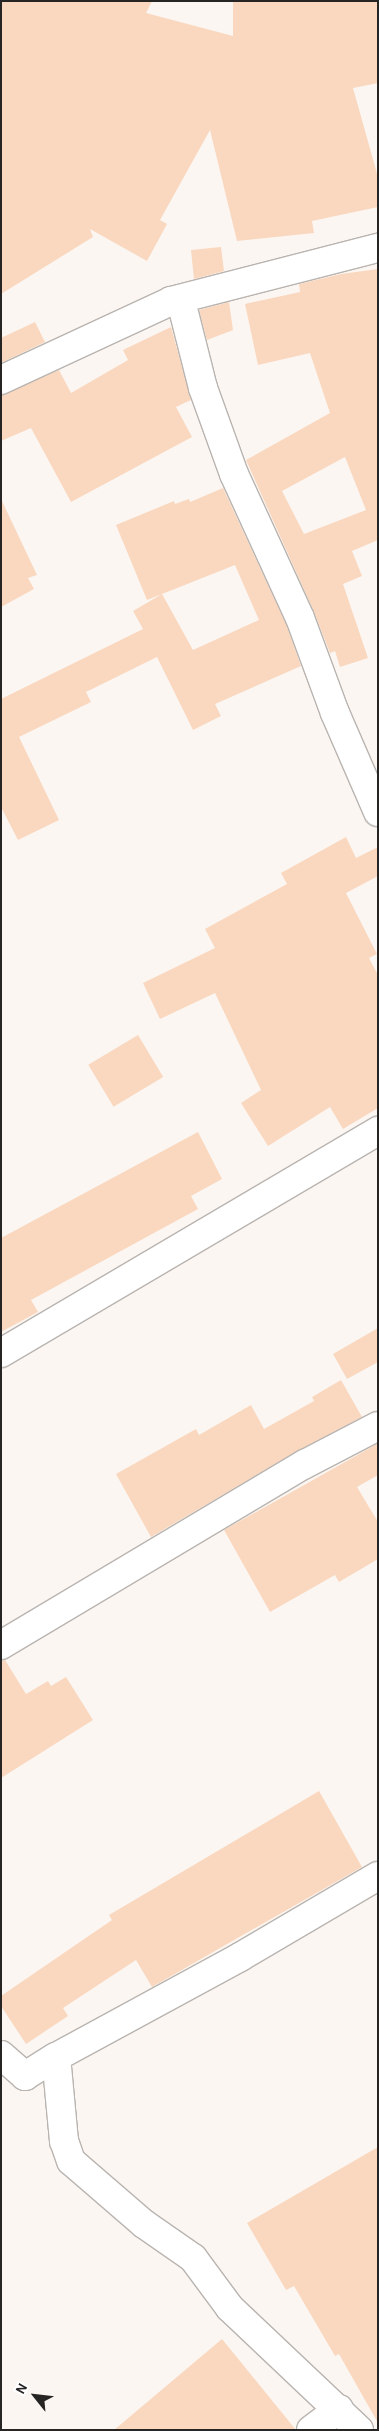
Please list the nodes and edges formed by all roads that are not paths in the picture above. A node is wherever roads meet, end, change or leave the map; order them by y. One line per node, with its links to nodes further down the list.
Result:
1 (378, 248): 2 (street)
2 (171, 301): 3 (street); 4 (street)
3 (1, 380)
4 (378, 812)
5 (378, 1131): 6 (street)
6 (1, 1353)
7 (378, 1426): 8 (street)
8 (1, 1645)
9 (378, 1876): 11 (street)
10 (1, 2055): 11 (street)
11 (56, 2057): 12 (street)
12 (340, 2409): 13 (street); 14 (street)
13 (311, 2430)
14 (360, 2430)

